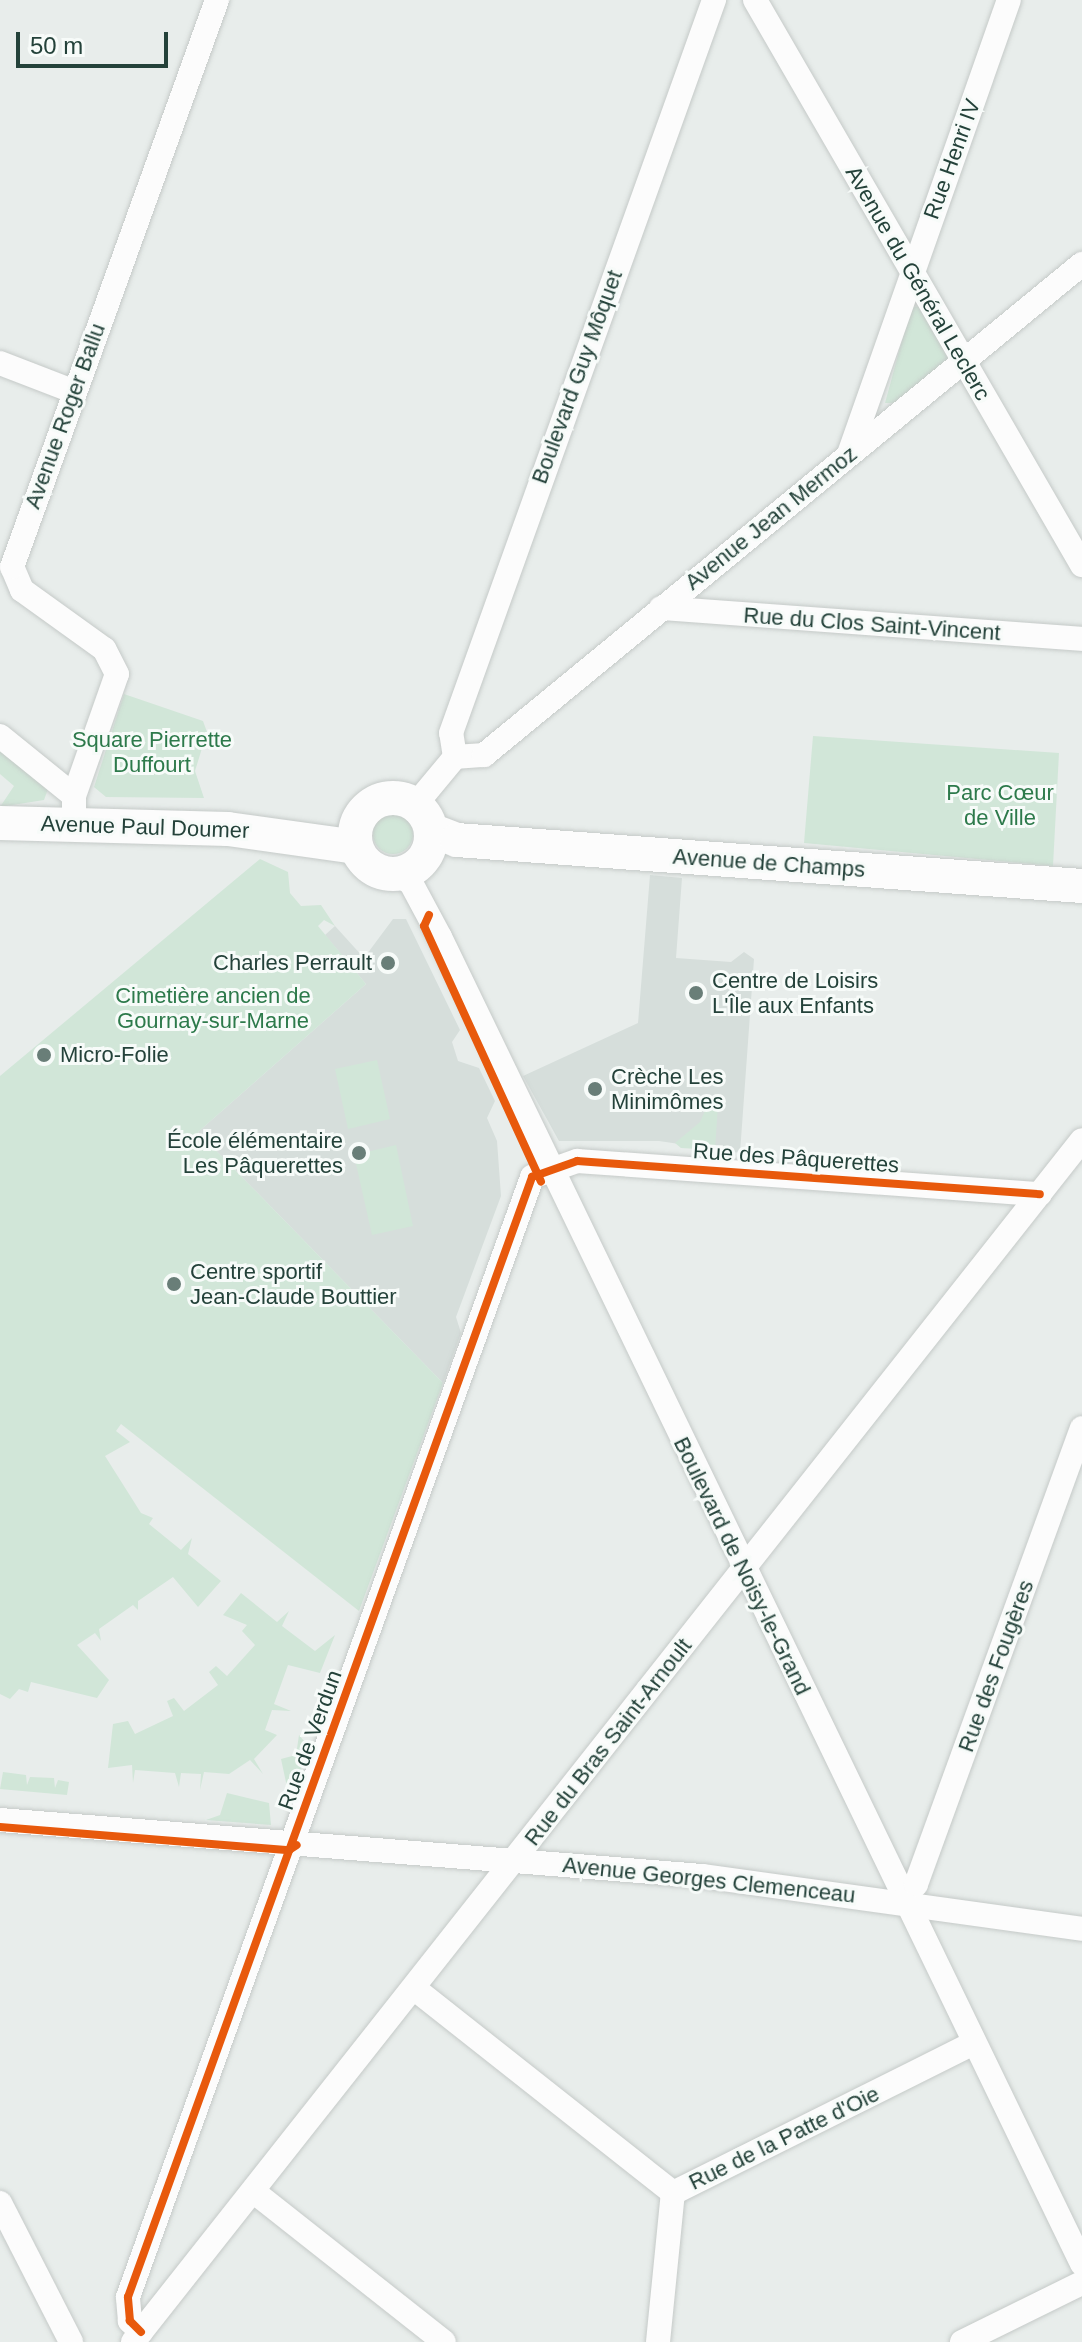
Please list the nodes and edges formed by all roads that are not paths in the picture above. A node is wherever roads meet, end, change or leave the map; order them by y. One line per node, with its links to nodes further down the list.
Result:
1 (217, 0): 9 (street, Avenue Roger Ballu)
2 (714, 0): 15 (street, Boulevard Guy Môquet)
3 (755, 0): 6 (street, Avenue du Général Leclerc)
4 (1009, 0): 6 (street, Rue Henri IV)
5 (1082, 264): 7 (street, Avenue Jean Mermoz)
6 (912, 271): 7 (street, Avenue du Général Leclerc); 10 (street, Rue Henri IV)
7 (963, 361): 10 (street, Avenue Jean Mermoz); 11 (street, Avenue du Général Leclerc)
8 (0, 363): 9 (street)
9 (75, 392): 16 (street, Avenue Roger Ballu)
10 (849, 454): 12 (street, Avenue Jean Mermoz)
11 (1082, 565)
12 (661, 608): 13 (street, Rue du Clos Saint-Vincent); 15 (street, Avenue Jean Mermoz)
13 (1082, 639)
14 (0, 736): 16 (street)
15 (455, 757): 18 (street)
16 (74, 812): 17 (main road, Avenue Paul Doumer); 19 (main road, Avenue Paul Doumer); 20 (main road)
17 (0, 823)
18 (433, 831): 19 (main road, Avenue de Champs); 21 (main road); 22 (main road, Avenue de Champs)
19 (356, 835): 21 (main road)
20 (0, 842)
21 (398, 874): 24 (street, Boulevard de Noisy-le-Grand)
22 (1082, 886)
23 (1082, 1140): 25 (street, Rue du Bras Saint-Arnoult)
24 (550, 1165): 25 (street, Rue des Pâquerettes); 27 (street, Boulevard de Noisy-le-Grand); 29 (street, Rue de Verdun)
25 (1040, 1194): 27 (street, Rue du Bras Saint-Arnoult)
26 (1082, 1428): 31 (street, Rue des Fougères)
27 (744, 1569): 30 (street, Rue du Bras Saint-Arnoult); 31 (street, Boulevard de Noisy-le-Grand)
28 (0, 1820): 29 (street, Avenue Georges Clemenceau)
29 (292, 1843): 30 (street, Avenue Georges Clemenceau); 40 (street, Rue de Verdun)
30 (514, 1861): 31 (street, Avenue Georges Clemenceau); 33 (street, Rue du Bras Saint-Arnoult)
31 (904, 1899): 32 (street, Avenue Georges Clemenceau); 34 (street, Boulevard de Noisy-le-Grand)
32 (1082, 1929)
33 (415, 1989): 35 (street, Rue du Bras Saint-Arnoult); 36 (street, Rue de la Patte d'Oie)
34 (974, 2043): 36 (street, Rue de la Patte d'Oie); 38 (street, Boulevard de Noisy-le-Grand)
35 (253, 2191): 40 (street, Rue du Bras Saint-Arnoult); 42 (street)
36 (673, 2193): 43 (street)
37 (0, 2203): 41 (street)
38 (1082, 2264)
39 (1082, 2283): 44 (street)
40 (137, 2337)
41 (71, 2342)
42 (444, 2342)
43 (658, 2342)
44 (962, 2342)

